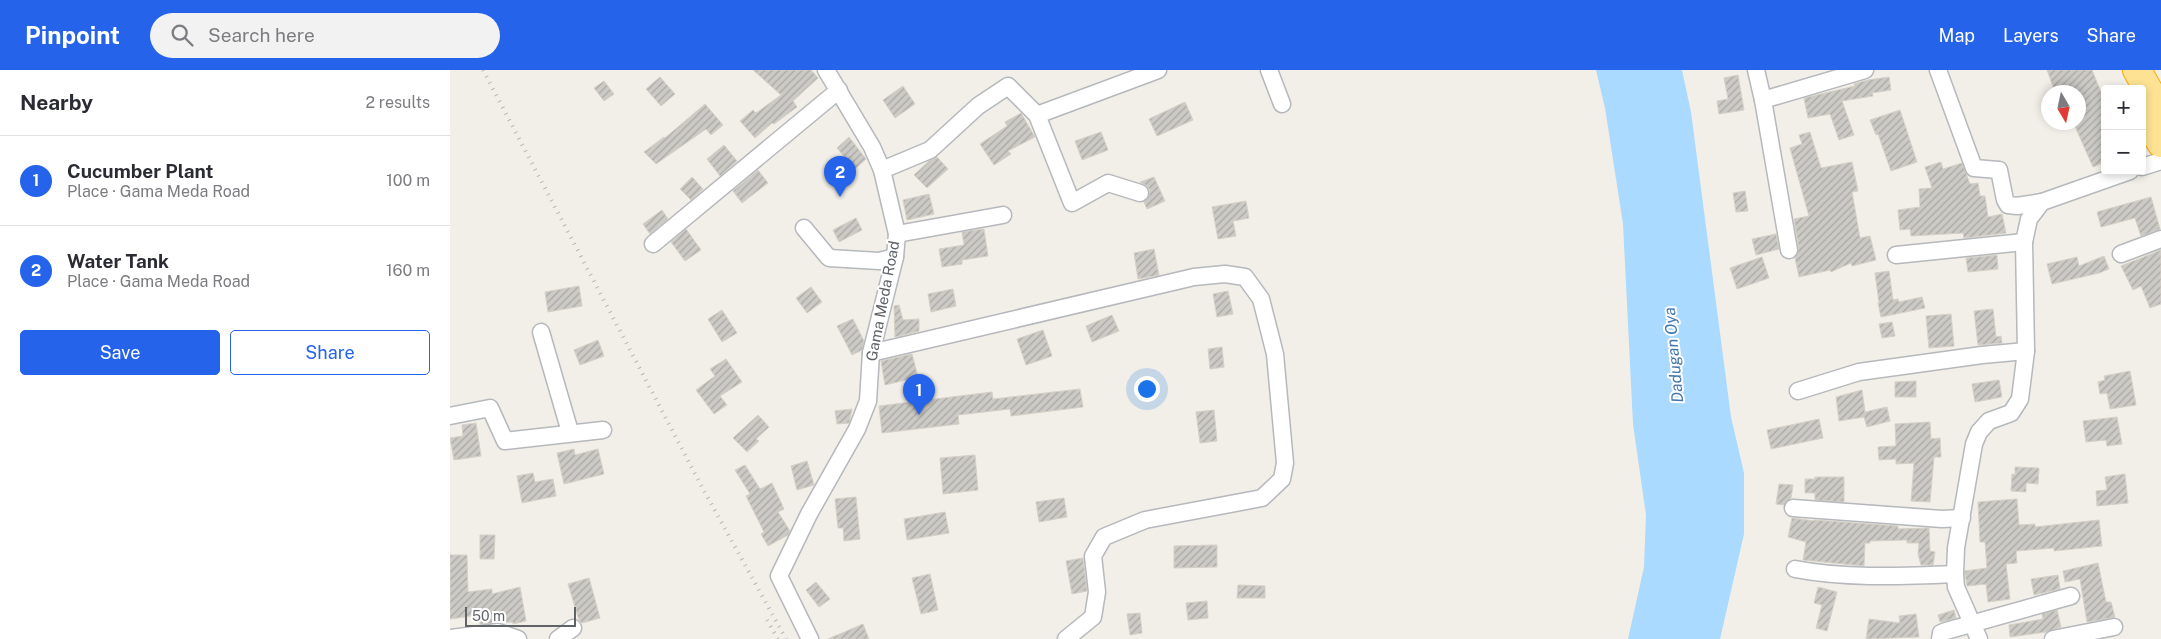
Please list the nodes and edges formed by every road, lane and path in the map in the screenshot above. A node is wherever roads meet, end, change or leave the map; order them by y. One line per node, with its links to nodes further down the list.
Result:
1 (826, 70): 8 (street, Gama Meda Road)
2 (1158, 70): 12 (street)
3 (1269, 70): 11 (street)
4 (1756, 70): 10 (street)
5 (1865, 70): 10 (street)
6 (1938, 70): 19 (street)
7 (2121, 70): 9 (highway)
8 (839, 90): 16 (street, Gama Meda Road); 25 (street)
9 (2150, 95): 13 (highway)
10 (1763, 100): 26 (street)
11 (1282, 104)
12 (1037, 115): 16 (street); 18 (street)
13 (2161, 143)
14 (2161, 161): 15 (street)
15 (2146, 166)
16 (882, 170): 22 (street, Gama Meda Road)
17 (2119, 175): 19 (street)
18 (1140, 192)
19 (2042, 202): 24 (street)
20 (1003, 215): 22 (street)
21 (804, 228): 29 (street)
22 (897, 234): 29 (street, Gama Meda Road)
23 (2161, 239): 27 (street)
24 (2024, 242): 28 (street); 31 (street)
25 (653, 244)
26 (1788, 250)
27 (2121, 254)
28 (1896, 255)
29 (895, 257): 32 (street, Gama Meda Road)
30 (541, 332): 36 (street)
31 (2026, 351): 33 (street); 38 (street)
32 (871, 353): 48 (street, Gama Meda Road); 49 (street)
33 (1798, 391)
34 (450, 416): 36 (street)
35 (603, 430): 36 (street)
36 (570, 432)
37 (1793, 508): 38 (street)
38 (1962, 518): 40 (street)
39 (1795, 569): 40 (street)
40 (1955, 574): 42 (street)
41 (2071, 596): 42 (street)
42 (1973, 623): 50 (street); 51 (street)
43 (2114, 627): 52 (street)
44 (573, 628): 47 (street)
45 (450, 638): 46 (street)
46 (518, 639)
47 (558, 639)
48 (810, 639)
49 (1066, 639)
50 (1940, 639)
51 (1979, 639)
52 (2053, 639)

